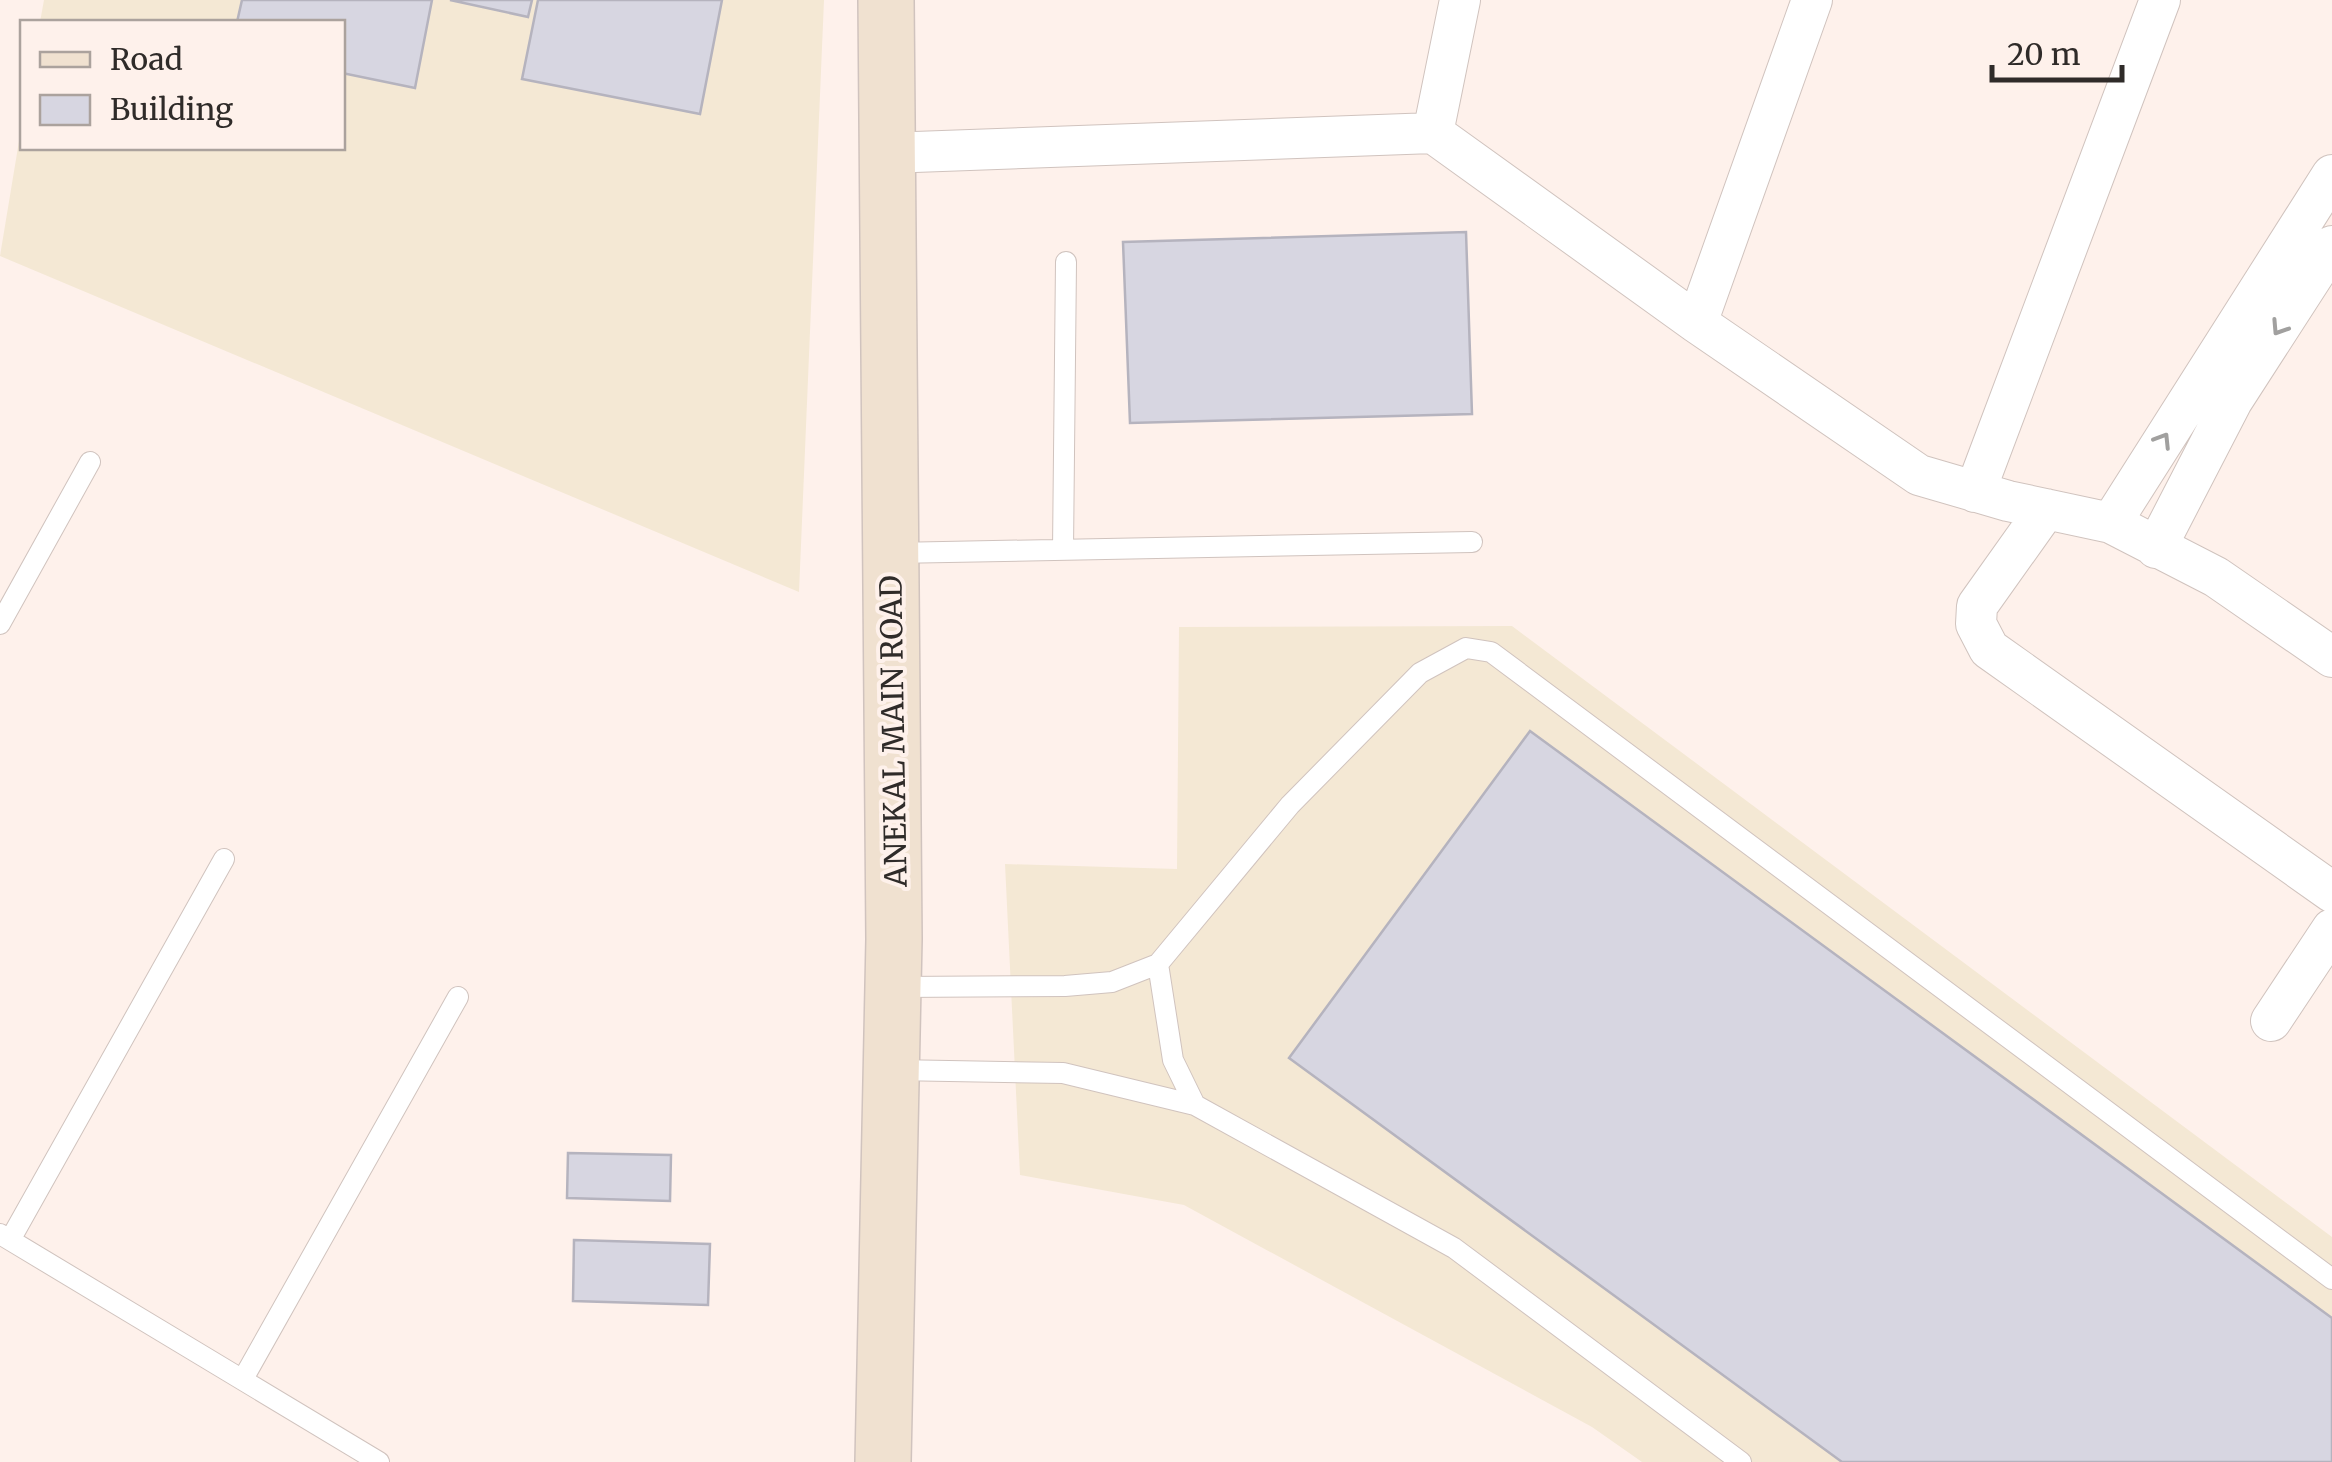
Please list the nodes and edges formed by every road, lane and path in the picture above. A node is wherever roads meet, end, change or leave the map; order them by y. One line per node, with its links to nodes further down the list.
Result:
1 (886, 0): 6 (main road, ANEKAL MAIN ROAD)
2 (1460, 0): 5 (street)
3 (1812, 0): 10 (street)
4 (2160, 0): 12 (street)
5 (1432, 133): 6 (street); 10 (street)
6 (887, 153): 18 (main road, ANEKAL MAIN ROAD)
7 (2332, 174): 14 (street, one-way to 7)
8 (2332, 246): 16 (street, one-way to 16)
9 (1066, 262): 17 (lane)
10 (1697, 324): 12 (street)
11 (90, 462): 19 (lane)
12 (1975, 492): 13 (street)
13 (2046, 509): 14 (street); 22 (street)
14 (2111, 523): 16 (street)
15 (1472, 542): 17 (lane)
16 (2156, 548): 20 (street)
17 (1064, 550): 18 (lane)
18 (891, 554): 25 (main road, ANEKAL MAIN ROAD)
19 (0, 624)
20 (2332, 656)
21 (224, 859): 30 (lane)
22 (2332, 892)
23 (2332, 929): 27 (street)
24 (1158, 964): 25 (lane); 29 (lane); 31 (lane)
25 (894, 987): 28 (main road, ANEKAL MAIN ROAD)
26 (458, 997): 32 (lane)
27 (2271, 1021)
28 (892, 1070): 29 (lane); 34 (main road, ANEKAL MAIN ROAD)
29 (1195, 1106): 35 (lane)
30 (5, 1237): 32 (lane)
31 (2332, 1278)
32 (243, 1379): 33 (lane)
33 (378, 1462)
34 (883, 1462)
35 (1741, 1462)

